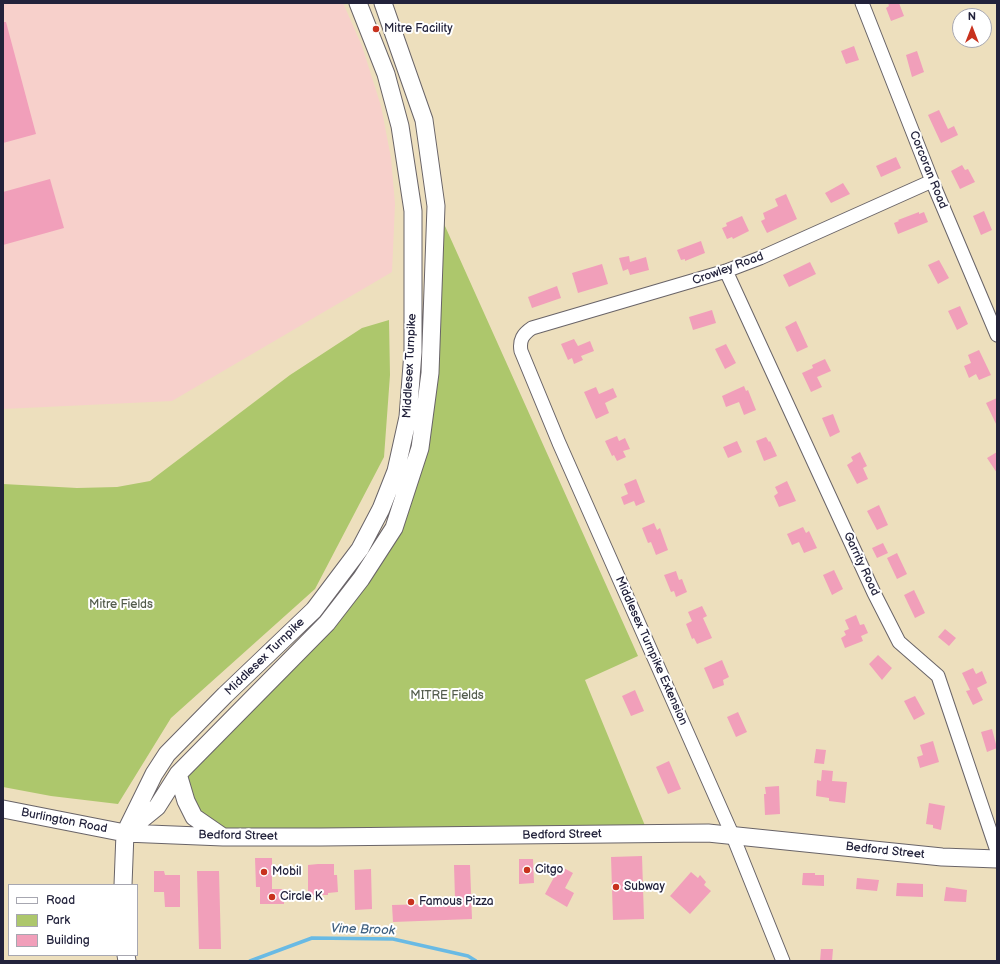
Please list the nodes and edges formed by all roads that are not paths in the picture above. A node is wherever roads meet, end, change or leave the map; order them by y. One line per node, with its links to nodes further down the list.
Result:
1 (358, 3): 10 (main road, Middlesex Turnpike)
2 (383, 3): 8 (main road, Middlesex Turnpike)
3 (862, 3): 4 (street, Corcoran Road)
4 (932, 181): 5 (street, Crowley Road); 6 (street, Corcoran Road)
5 (726, 271): 7 (street, Crowley Road); 13 (street, Garrity Road)
6 (997, 335)
7 (521, 341): 11 (street, Middlesex Turnpike Extension)
8 (178, 774): 10 (main road, Middlesex Turnpike); 12 (main road)
9 (3, 810): 10 (main road, Burlington Road)
10 (125, 833): 12 (main road, Bedford Street); 15 (main road, Middlesex Turnpike)
11 (732, 834): 12 (main road, Bedford Street); 14 (main road, Bedford Street); 16 (street, Middlesex Turnpike Extension)
12 (223, 837)
13 (997, 851)
14 (997, 859)
15 (123, 884)
16 (783, 961)

